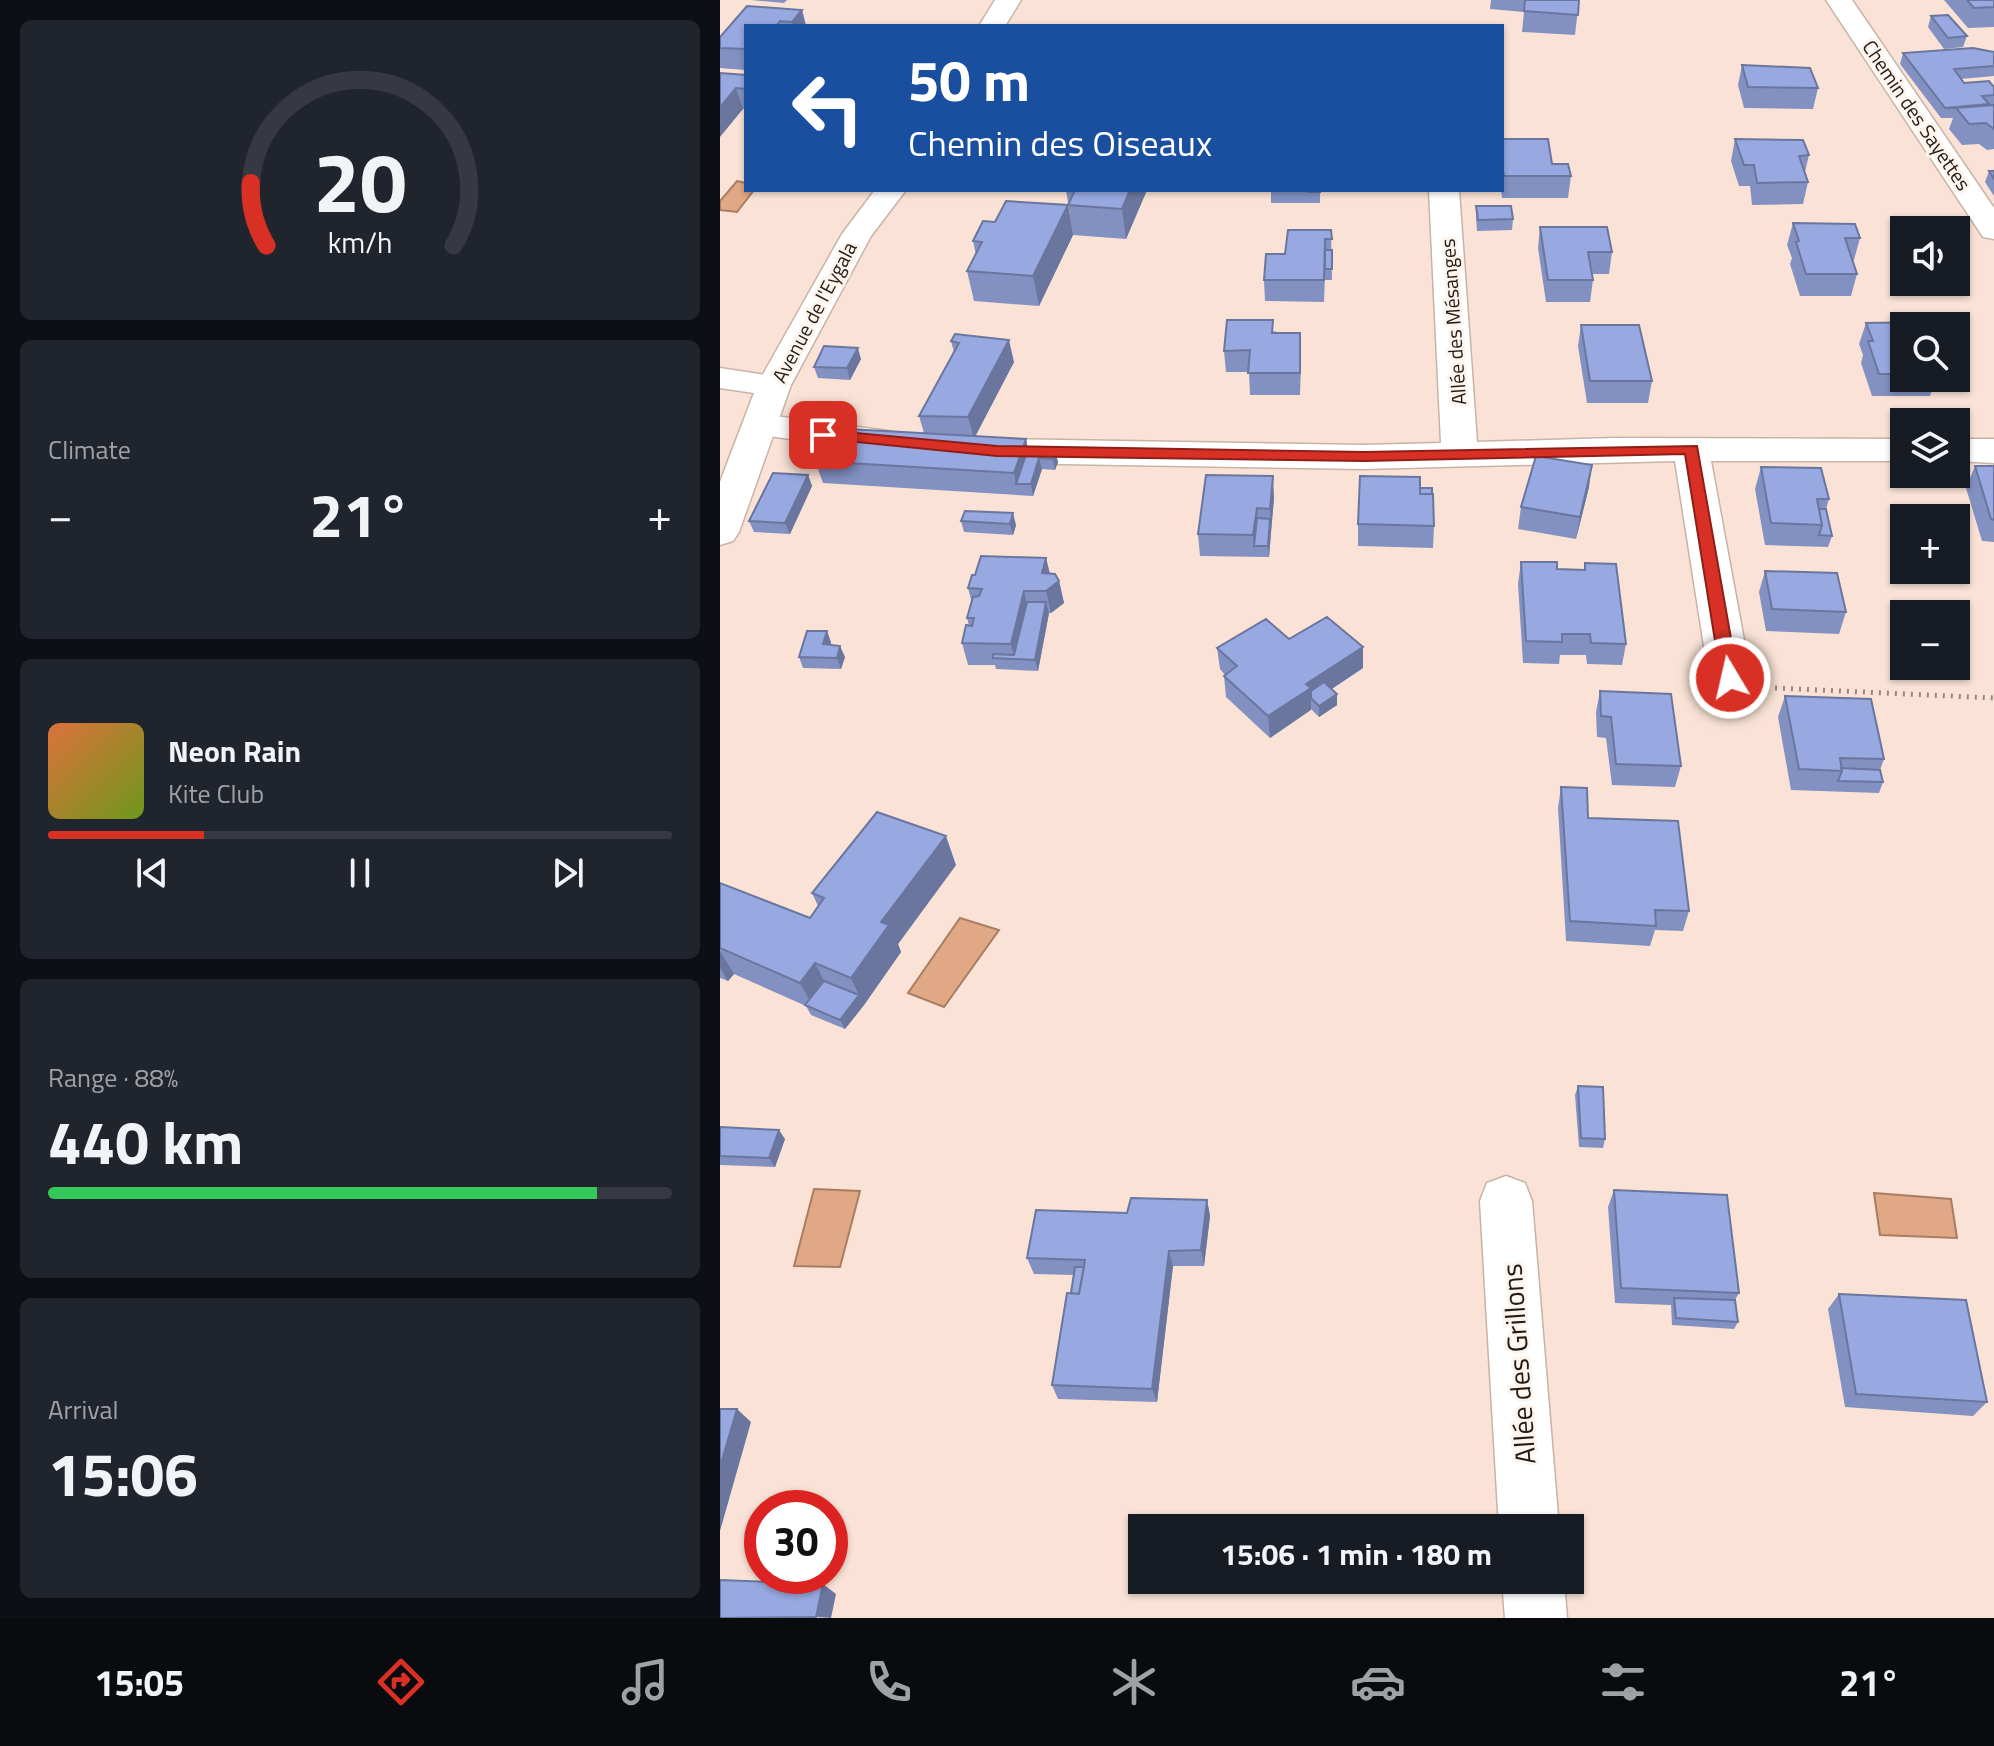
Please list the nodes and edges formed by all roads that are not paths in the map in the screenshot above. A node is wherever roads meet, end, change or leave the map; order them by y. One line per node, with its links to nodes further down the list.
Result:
1 (1008, 0): 3 (street)
2 (1839, 0): 5 (street, Chemin des Sayettes)
3 (993, 24)
4 (1910, 57): 5 (street)
5 (1880, 60): 8 (street, Chemin des Sayettes)
6 (889, 192): 10 (street, Avenue de l'Eygala)
7 (1444, 192): 18 (street, Allée des Mésanges)
8 (1994, 230)
9 (720, 378): 10 (street)
10 (774, 385): 11 (street, Avenue de l'Eygala)
11 (760, 425): 12 (street); 19 (street, Avenue de l'Eygala)
12 (924, 445)
13 (968, 449): 18 (street)
14 (1691, 450): 15 (street); 18 (street); 20 (street)
15 (1890, 450)
16 (1970, 450): 17 (street)
17 (1994, 451)
18 (1460, 454)
19 (720, 532)
20 (1730, 678)
21 (1506, 1201): 22 (street, Allée des Grillons)
22 (1528, 1514)
23 (1534, 1594): 24 (street)
24 (1536, 1618)

